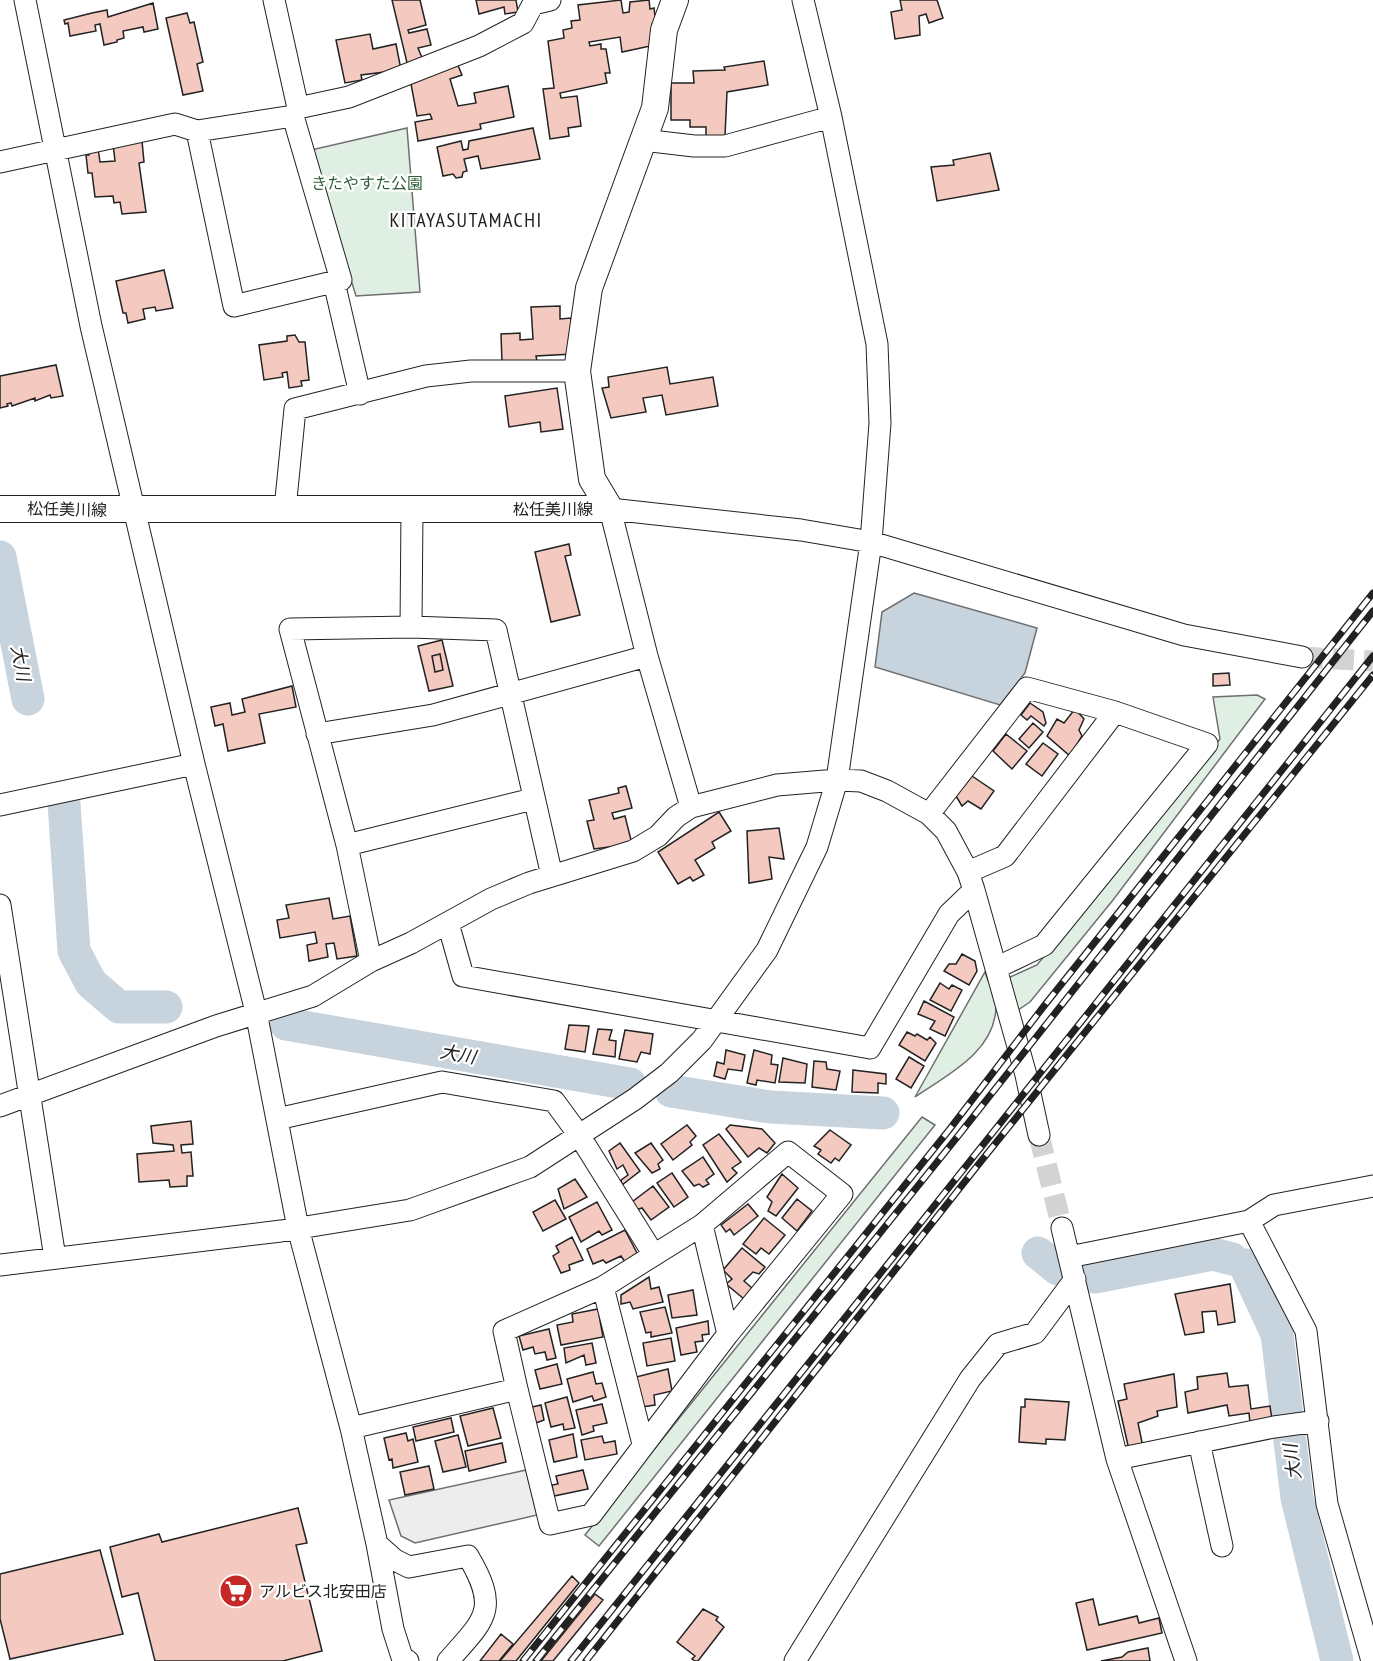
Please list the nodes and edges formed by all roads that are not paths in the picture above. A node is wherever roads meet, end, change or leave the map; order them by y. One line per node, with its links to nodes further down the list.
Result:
1 (25, 0): 11 (street)
2 (274, 0): 7 (street)
3 (550, 0): 6 (street)
4 (675, 0): 10 (main road, 松任美川線)
5 (803, 0): 8 (street)
6 (529, 4): 7 (street)
7 (296, 112): 9 (street); 13 (street)
8 (831, 117): 10 (street); 21 (street)
9 (197, 131): 11 (street); 13 (street)
10 (643, 140): 14 (main road, 松任美川線)
11 (55, 148): 12 (street); 18 (street)
12 (0, 162)
13 (334, 282): 15 (street)
14 (577, 371): 15 (street); 17 (main road, 松任美川線)
15 (360, 394): 19 (street)
16 (0, 509): 18 (main road, 松任美川線)
17 (610, 509): 20 (main road, 松任美川線); 21 (street); 23 (street)
18 (135, 510): 19 (main road, 松任美川線); 28 (street)
19 (285, 510): 20 (main road, 松任美川線)
20 (412, 510): 22 (street)
21 (871, 542): 24 (street); 29 (street)
22 (411, 627): 25 (street); 27 (street)
23 (647, 656): 25 (street); 32 (street)
24 (1302, 657)
25 (510, 692): 27 (street); 30 (street)
26 (1115, 712): 33 (street); 36 (street); 40 (street)
27 (316, 734): 34 (street)
28 (194, 764): 31 (street); 41 (street)
29 (837, 780): 32 (street); 33 (street); 42 (street)
30 (533, 799): 34 (street); 35 (street)
31 (0, 805)
32 (691, 807): 35 (street)
33 (929, 814): 36 (street)
34 (347, 845): 39 (street)
35 (552, 876): 38 (street)
36 (971, 881): 40 (street); 42 (street)
37 (0, 905): 43 (street)
38 (448, 923): 39 (street); 42 (street)
39 (371, 961): 41 (street)
40 (996, 968): 47 (street)
41 (256, 1012): 43 (street); 45 (street)
42 (717, 1020): 46 (street)
43 (28, 1094): 44 (street); 54 (street)
44 (0, 1106)
45 (277, 1119): 46 (street); 51 (street)
46 (579, 1135): 51 (street); 53 (street)
47 (1039, 1135)
48 (1373, 1186): 49 (street)
49 (1249, 1221): 55 (street); 61 (street)
50 (702, 1225): 53 (street); 59 (street); 59 (street)
51 (298, 1228): 54 (street); 62 (street)
52 (1062, 1228): 55 (street)
53 (654, 1255): 58 (street)
54 (55, 1257): 56 (street)
55 (1069, 1257): 57 (street)
56 (0, 1265)
57 (1074, 1279): 65 (street); 70 (street)
58 (603, 1287): 60 (street); 64 (street)
59 (728, 1334): 64 (street)
60 (517, 1389): 62 (street); 64 (street)
61 (1318, 1421): 63 (street); 72 (street)
62 (351, 1428): 66 (street)
63 (1199, 1442): 65 (street); 67 (street)
64 (643, 1444)
65 (1117, 1459): 71 (street)
66 (377, 1544): 68 (street); 69 (street)
67 (1222, 1546)
68 (408, 1661)
69 (448, 1661)
70 (795, 1661)
71 (1186, 1661)
72 (1372, 1661)

